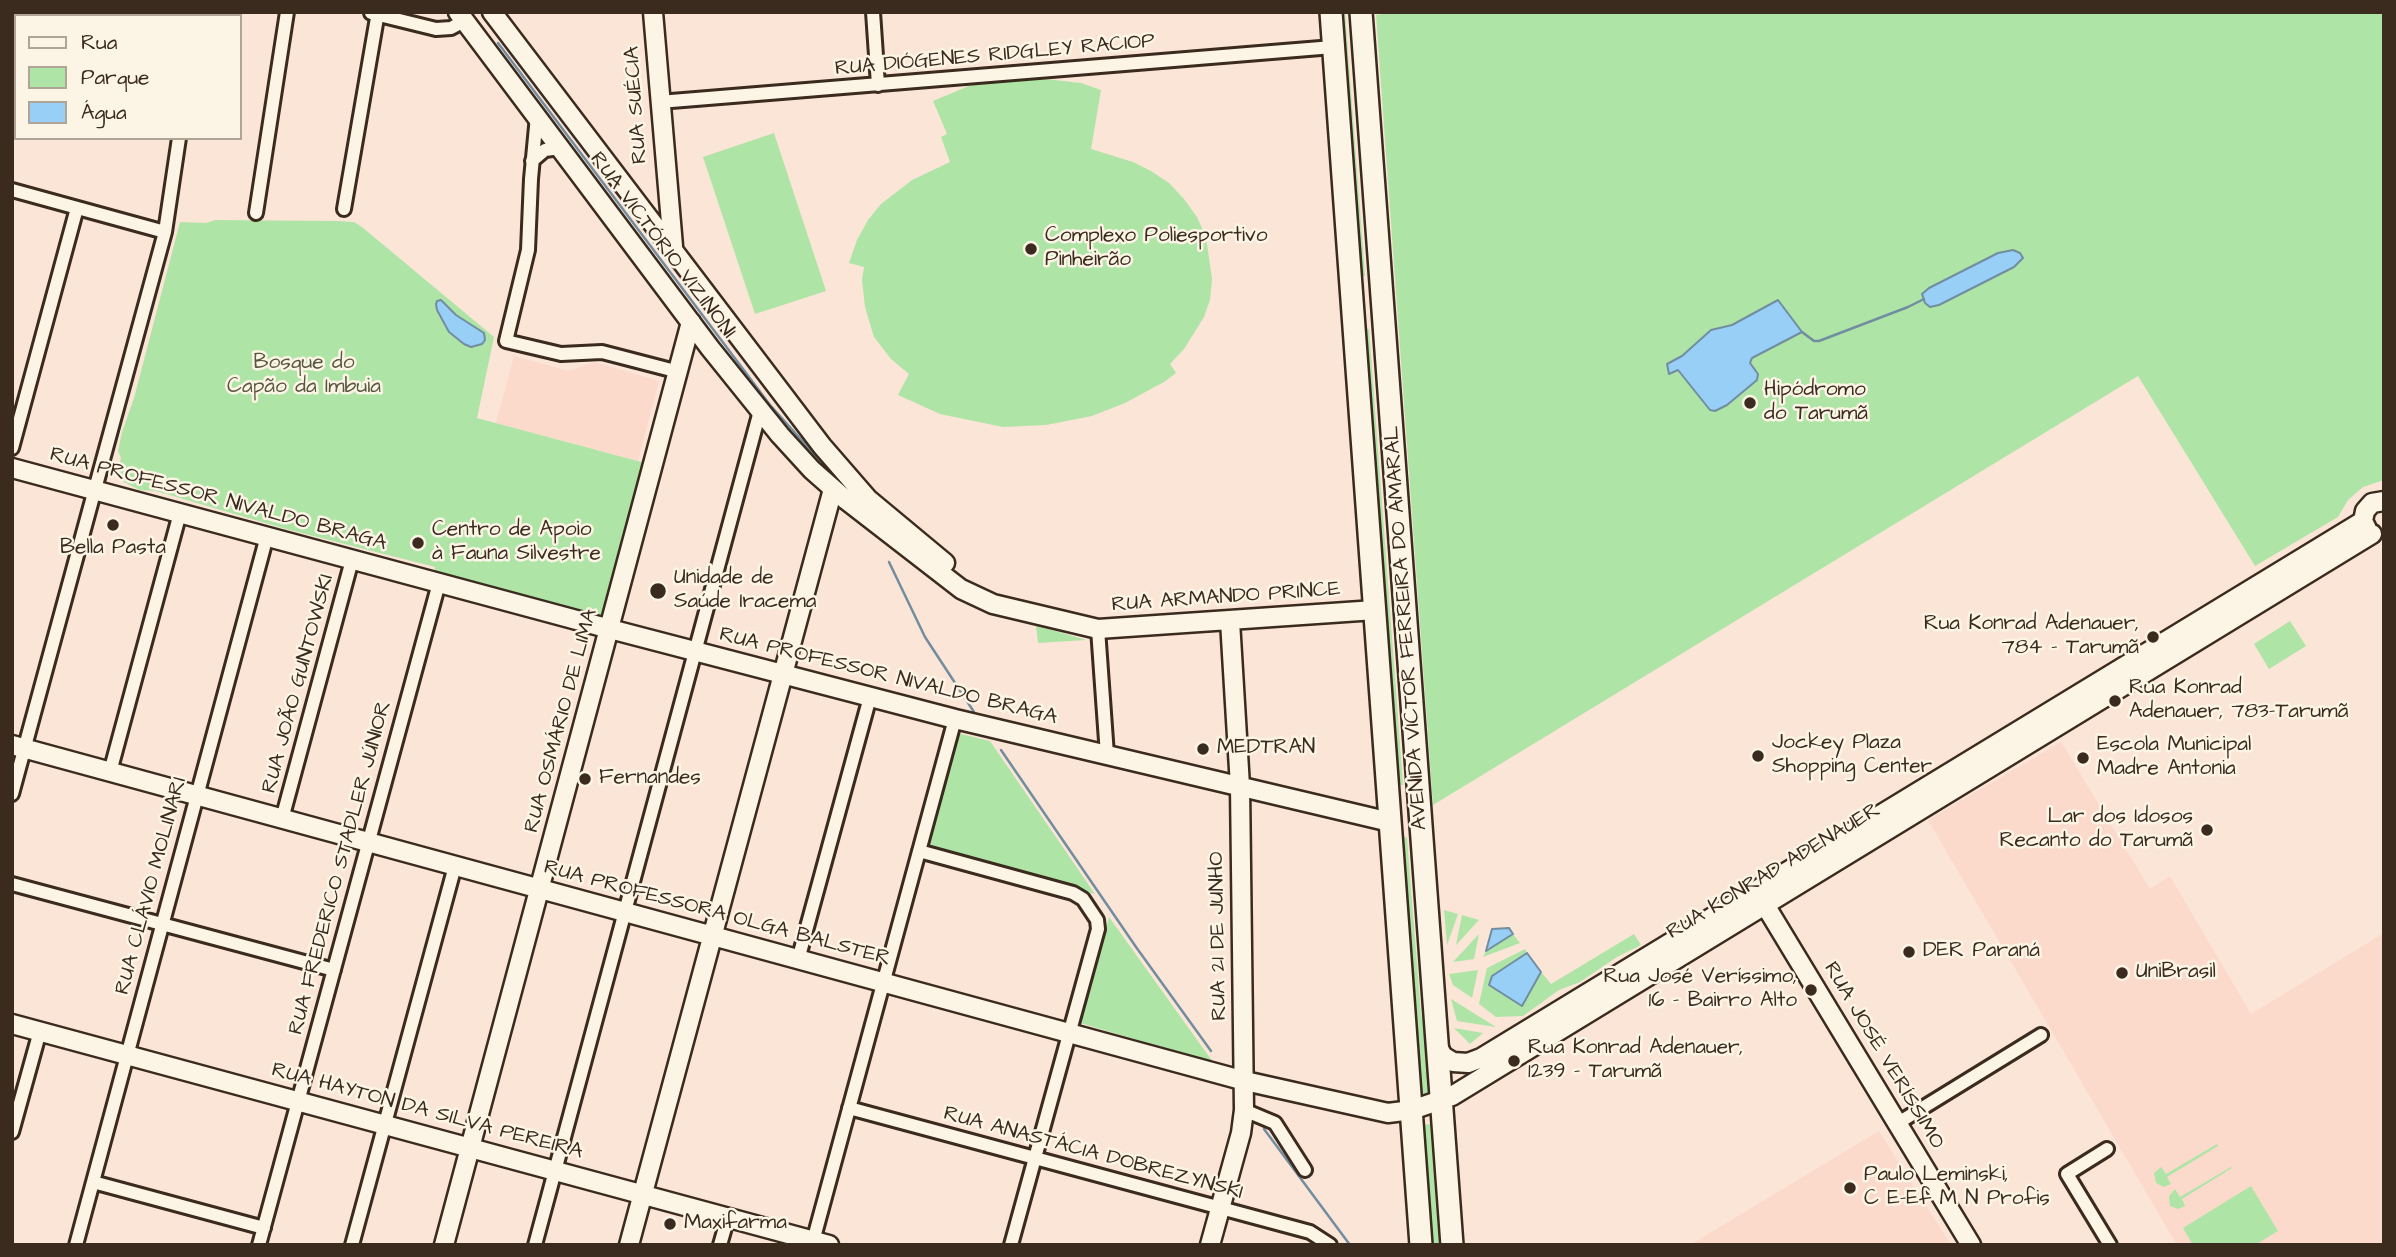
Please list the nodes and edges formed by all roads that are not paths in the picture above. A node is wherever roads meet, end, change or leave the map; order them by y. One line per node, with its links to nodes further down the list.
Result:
1 (287, 12): 21 (street)
2 (492, 12): 20 (street, RUA VICTÓRIO VIZINONI)
3 (653, 12): 11 (street, RUA SUÉCIA)
4 (873, 12): 10 (street)
5 (1331, 12): 9 (highway, AVENIDA VICTOR FERREIRA DO AMARAL)
6 (1361, 12): 24 (highway, AVENIDA VICTOR FERREIRA DO AMARAL)
7 (375, 13): 8 (street); 19 (street)
8 (466, 15): 12 (street, RUA VICTÓRIO VIZINONI)
9 (1334, 47): 10 (street, RUA DIÓGENES RIDGLEY RACIOP); 25 (highway, AVENIDA VICTOR FERREIRA DO AMARAL)
10 (878, 85): 11 (street, RUA DIÓGENES RIDGLEY RACIOP)
11 (659, 102): 17 (street, RUA SUÉCIA)
12 (537, 116): 14 (street, RUA VICTÓRIO VIZINONI); 15 (street)
13 (179, 140): 22 (street)
14 (560, 148): 15 (street); 28 (street, RUA VICTÓRIO VIZINONI)
15 (532, 161): 30 (street)
16 (12, 190): 18 (street)
17 (667, 195): 20 (street); 23 (street, RUA SUÉCIA)
18 (77, 208): 22 (street); 32 (street)
19 (344, 209)
20 (646, 212): 23 (street, RUA VICTÓRIO VIZINONI)
21 (256, 213)
22 (165, 232): 36 (street)
23 (673, 248): 33 (street, RUA VICTÓRIO VIZINONI)
24 (1381, 280): 25 (highway); 26 (highway, AVENIDA VICTOR FERREIRA DO AMARAL)
25 (1350, 282): 27 (highway, AVENIDA VICTOR FERREIRA DO AMARAL)
26 (1384, 317): 27 (highway); 62 (highway, AVENIDA VICTOR FERREIRA DO AMARAL)
27 (1353, 320): 43 (highway, AVENIDA VICTOR FERREIRA DO AMARAL)
28 (691, 322): 29 (street, RUA VICTÓRIO VIZINONI); 30 (street, RUA OSMÁRIO DE LIMA)
29 (710, 348): 30 (street); 31 (street, RUA VICTÓRIO VIZINONI)
30 (679, 372): 46 (street, RUA OSMÁRIO DE LIMA)
31 (760, 411): 35 (street, RUA VICTÓRIO VIZINONI); 48 (street)
32 (12, 449)
33 (838, 466): 44 (street, RUA ARMANDO PRINCE)
34 (12, 468): 36 (street, RUA PROFESSOR NIVALDO BRAGA)
35 (833, 489): 44 (street, RUA ARMANDO PRINCE); 49 (street)
36 (95, 490): 38 (street, RUA PROFESSOR NIVALDO BRAGA); 52 (street)
37 (2384, 501): 39 (street, RUA KONRAD ADENAUER)
38 (180, 513): 40 (street, RUA PROFESSOR NIVALDO BRAGA); 54 (street)
39 (2373, 530): 66 (street, RUA KONRAD ADENAUER)
40 (267, 536): 41 (street, RUA PROFESSOR NIVALDO BRAGA); 57 (street, RUA CLÁVIO MOLINARI)
41 (352, 559): 42 (street, RUA PROFESSOR NIVALDO BRAGA); 58 (street, RUA JOÃO GUNTOWSKI)
42 (439, 583): 46 (street, RUA PROFESSOR NIVALDO BRAGA); 60 (street, RUA FREDERICO STADLER JÚNIOR)
43 (1375, 610): 45 (street, RUA ARMANDO PRINCE); 59 (highway, AVENIDA VICTOR FERREIRA DO AMARAL)
44 (1040, 615): 47 (street, RUA ARMANDO PRINCE)
45 (1230, 621): 47 (street, RUA ARMANDO PRINCE); 55 (street, RUA 21 DE JUNHO)
46 (610, 629): 48 (street, RUA PROFESSOR NIVALDO BRAGA); 65 (street, RUA OSMÁRIO DE LIMA)
47 (1098, 629): 53 (street)
48 (696, 652): 49 (street, RUA PROFESSOR NIVALDO BRAGA); 67 (street)
49 (783, 674): 50 (street, RUA PROFESSOR NIVALDO BRAGA); 69 (street)
50 (870, 697): 51 (street, RUA PROFESSOR NIVALDO BRAGA); 70 (street)
51 (955, 719): 53 (street, RUA PROFESSOR NIVALDO BRAGA); 61 (street)
52 (18, 747): 54 (street, RUA PROFESSORA OLGA BALSTER); 56 (street)
53 (1107, 755): 55 (street, RUA PROFESSOR NIVALDO BRAGA)
54 (110, 772): 57 (street, RUA PROFESSORA OLGA BALSTER)
55 (1240, 786): 59 (street, RUA PROFESSOR NIVALDO BRAGA); 79 (street, RUA 21 DE JUNHO)
56 (12, 794)
57 (197, 796): 58 (street, RUA PROFESSORA OLGA BALSTER); 68 (street, RUA CLÁVIO MOLINARI)
58 (282, 819): 60 (street, RUA PROFESSORA OLGA BALSTER)
59 (1390, 821): 62 (highway); 84 (highway, AVENIDA VICTOR FERREIRA DO AMARAL)
60 (368, 843): 63 (street, RUA PROFESSORA OLGA BALSTER); 71 (street, RUA FREDERICO STADLER JÚNIOR)
61 (919, 851): 72 (street); 75 (street)
62 (1423, 855): 77 (highway, AVENIDA VICTOR FERREIRA DO AMARAL)
63 (454, 866): 65 (street, RUA PROFESSORA OLGA BALSTER); 86 (street)
64 (12, 884): 68 (street)
65 (540, 889): 67 (street, RUA PROFESSORA OLGA BALSTER); 88 (street, RUA OSMÁRIO DE LIMA)
66 (1760, 898): 77 (street, RUA KONRAD ADENAUER); 80 (street, RUA KONRAD ADENAUER); 85 (street, RUA JOSÉ VERÍSSIMO)
67 (625, 912): 69 (street, RUA PROFESSORA OLGA BALSTER); 92 (street)
68 (162, 924): 71 (street); 78 (street, RUA CLÁVIO MOLINARI)
69 (712, 936): 70 (street, RUA PROFESSORA OLGA BALSTER); 94 (street)
70 (798, 960): 72 (street, RUA PROFESSORA OLGA BALSTER)
71 (334, 970): 81 (street, RUA FREDERICO STADLER JÚNIOR)
72 (883, 983): 75 (street, RUA PROFESSORA OLGA BALSTER); 82 (street)
73 (12, 1024): 74 (street, RUA HAYTON DA SILVA PEREIRA)
74 (40, 1031): 78 (street, RUA HAYTON DA SILVA PEREIRA); 87 (street)
75 (1069, 1034): 79 (street, RUA PROFESSORA OLGA BALSTER); 90 (street)
76 (2041, 1035): 85 (street)
77 (1437, 1045): 80 (highway, AVENIDA VICTOR FERREIRA DO AMARAL)
78 (127, 1055): 81 (street, RUA HAYTON DA SILVA PEREIRA); 93 (street, RUA CLÁVIO MOLINARI)
79 (1245, 1081): 83 (street, RUA 21 DE JUNHO); 84 (street, RUA PROFESSORA OLGA BALSTER)
80 (1442, 1100): 84 (street, RUA KONRAD ADENAUER); 110 (highway, AVENIDA VICTOR FERREIRA DO AMARAL)
81 (298, 1101): 86 (street, RUA HAYTON DA SILVA PEREIRA); 97 (street, RUA FREDERICO STADLER JÚNIOR)
82 (849, 1108): 90 (street, RUA ANASTÁCIA DOBREZYNSKI); 98 (street)
83 (1244, 1110): 91 (street); 95 (street, RUA 21 DE JUNHO)
84 (1412, 1110): 109 (highway, AVENIDA VICTOR FERREIRA DO AMARAL)
85 (1898, 1123): 111 (street, RUA JOSÉ VERÍSSIMO)
86 (384, 1124): 88 (street, RUA HAYTON DA SILVA PEREIRA); 102 (street)
87 (12, 1132)
88 (470, 1148): 92 (street, RUA HAYTON DA SILVA PEREIRA); 103 (street, RUA OSMÁRIO DE LIMA)
89 (2107, 1149): 112 (street)
90 (1035, 1158): 95 (street, RUA ANASTÁCIA DOBREZYNSKI); 107 (street)
91 (1305, 1170)
92 (555, 1171): 94 (street, RUA HAYTON DA SILVA PEREIRA); 104 (street)
93 (93, 1182): 97 (street); 100 (street, RUA CLÁVIO MOLINARI)
94 (643, 1194): 96 (street, RUA HAYTON DA SILVA PEREIRA); 105 (street)
95 (1220, 1208): 99 (street, RUA ANASTÁCIA DOBREZYNSKI); 108 (street, RUA 21 DE JUNHO)
96 (728, 1217): 98 (street, RUA HAYTON DA SILVA PEREIRA); 106 (street)
97 (264, 1228): 101 (street, RUA FREDERICO STADLER JÚNIOR)
98 (818, 1243)
99 (1328, 1243)
100 (76, 1245)
101 (260, 1245)
102 (352, 1245)
103 (444, 1245)
104 (535, 1245)
105 (629, 1245)
106 (720, 1245)
107 (1011, 1245)
108 (1210, 1245)
109 (1421, 1245)
110 (1452, 1245)
111 (1971, 1245)
112 (2110, 1245)

